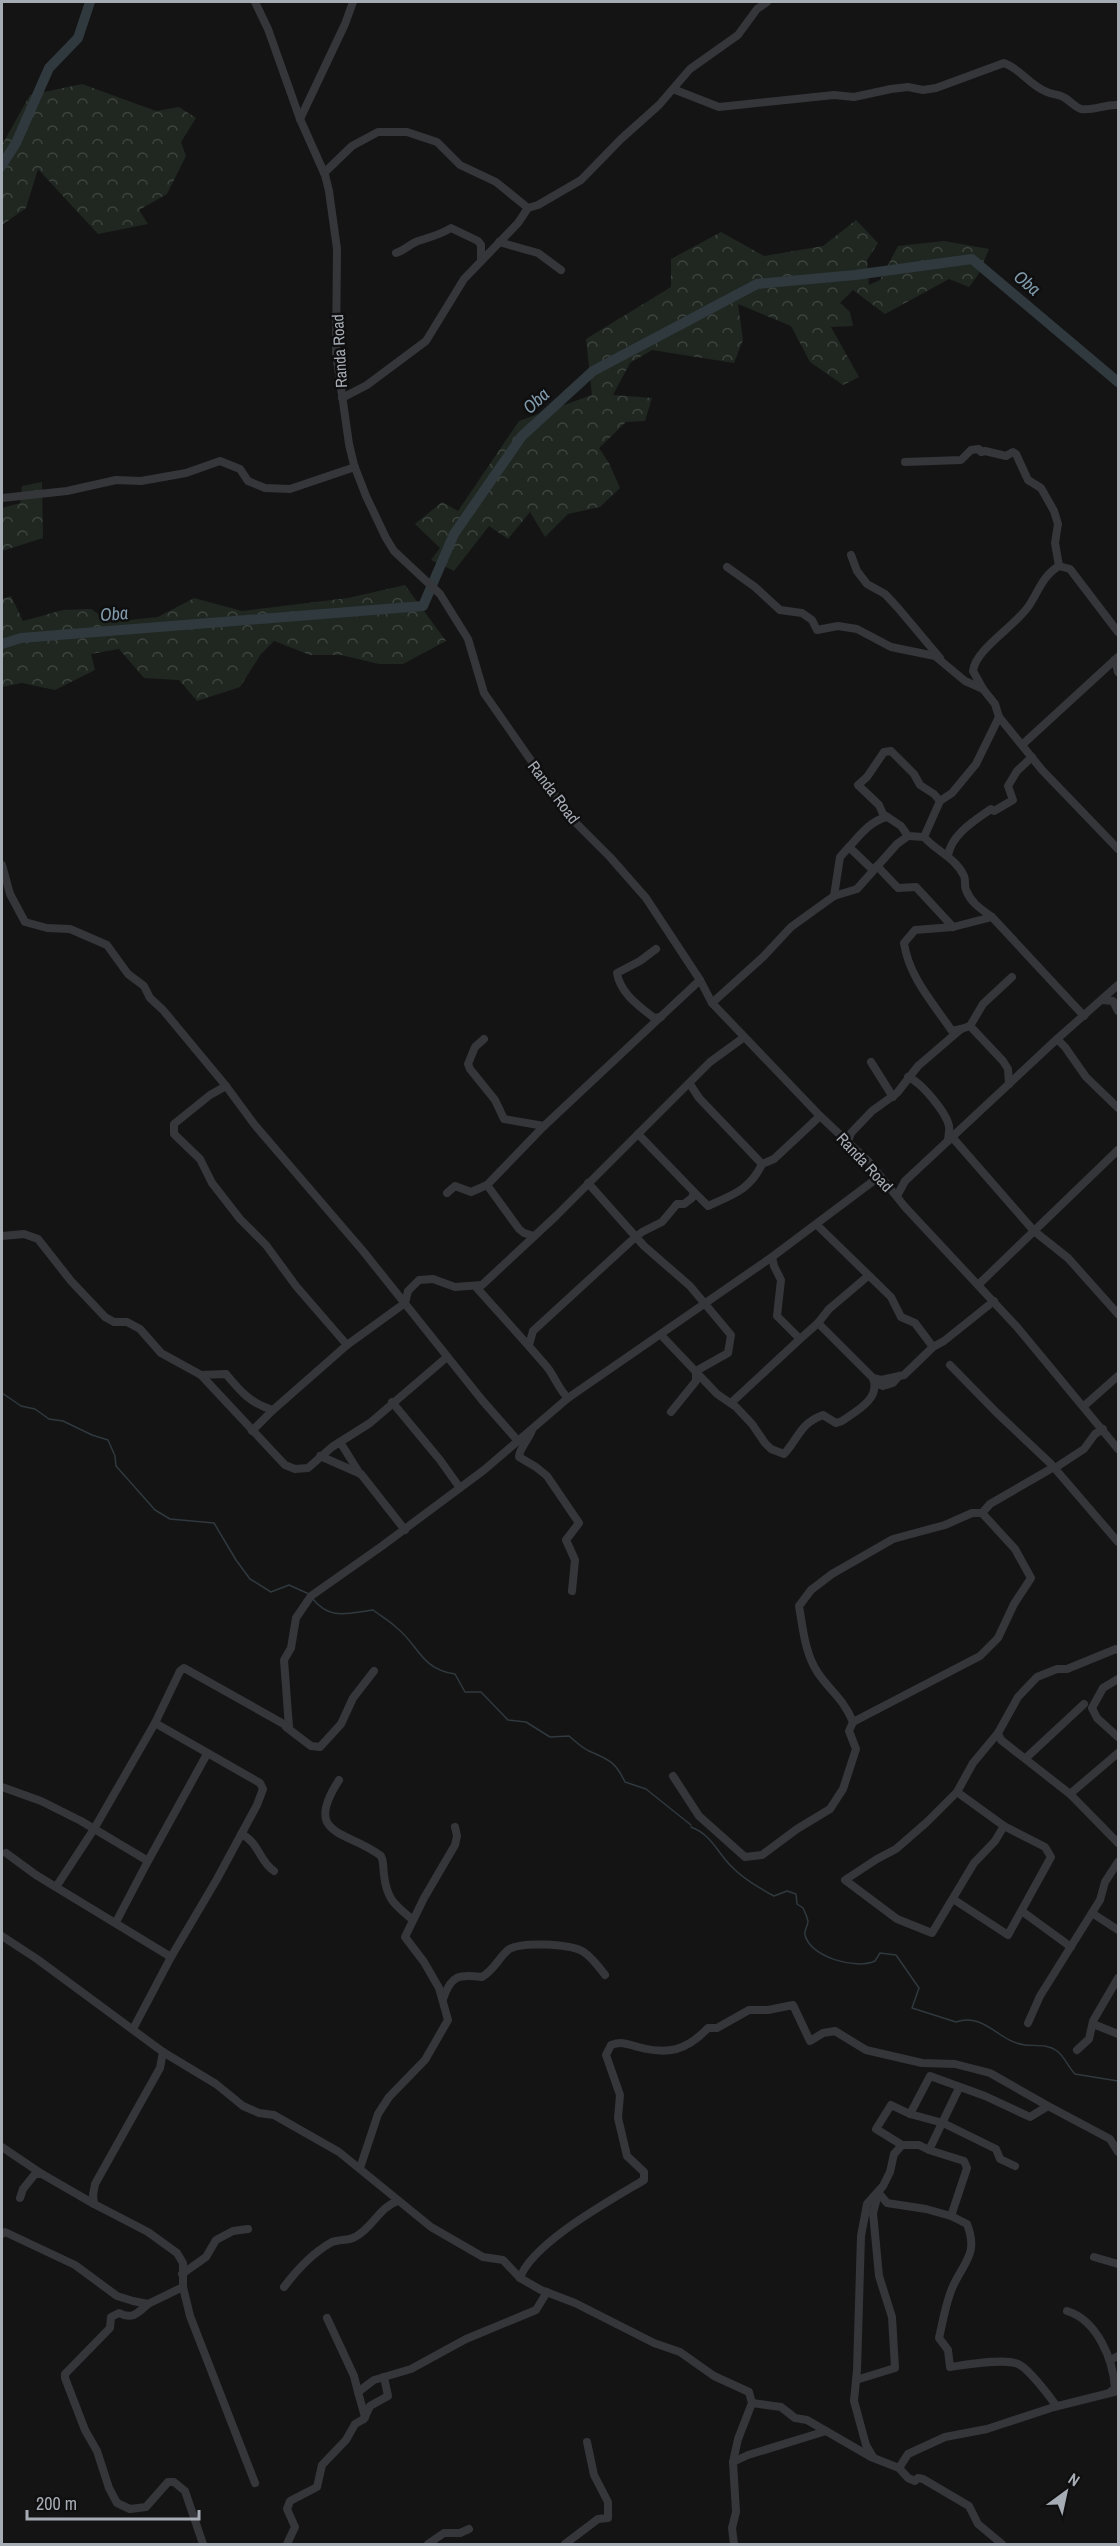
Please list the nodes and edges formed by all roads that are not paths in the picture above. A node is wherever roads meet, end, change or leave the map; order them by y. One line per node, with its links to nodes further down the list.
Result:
1 (255, 2): 6 (street, Randa Road)
2 (353, 2): 6 (street)
3 (767, 2): 4 (street)
4 (673, 89): 5 (street); 8 (street)
5 (1119, 105)
6 (300, 119): 7 (street, Randa Road)
7 (324, 173): 8 (street); 13 (street, Randa Road)
8 (528, 208): 9 (street)
9 (499, 242): 11 (street); 12 (street)
10 (396, 253): 11 (street)
11 (481, 260): 13 (street)
12 (561, 270)
13 (342, 398): 15 (street, Randa Road)
14 (905, 462): 18 (street)
15 (355, 467): 16 (street); 44 (street, Randa Road)
16 (2, 498)
17 (851, 555): 22 (street)
18 (1059, 566): 20 (street); 24 (street)
19 (728, 567): 22 (street)
20 (1117, 627)
21 (1117, 658): 23 (street); 26 (street)
22 (940, 660): 24 (street)
23 (1119, 672)
24 (983, 689): 25 (street)
25 (999, 717): 26 (street); 28 (street)
26 (1023, 744): 27 (street)
27 (1032, 757): 32 (street); 34 (street)
28 (940, 801): 29 (street); 31 (street)
29 (886, 817): 30 (street); 33 (street)
30 (908, 836): 31 (street); 37 (street)
31 (924, 837): 34 (street)
32 (1117, 844)
33 (849, 847): 37 (street); 39 (street)
34 (948, 855): 40 (street)
35 (2, 857): 36 (street)
36 (3, 868): 38 (street)
37 (875, 868): 39 (street); 41 (street)
38 (3, 881): 59 (street)
39 (834, 896): 47 (street)
40 (992, 917): 41 (street); 49 (street)
41 (953, 927): 51 (street)
42 (656, 949): 50 (street)
43 (1012, 977): 51 (street)
44 (700, 980): 47 (street, Randa Road); 50 (street)
45 (1119, 985): 46 (street)
46 (1102, 1000): 48 (street); 49 (street)
47 (711, 1003): 53 (street, Randa Road)
48 (1119, 1011)
49 (1084, 1016): 54 (street)
50 (662, 1017): 63 (street)
51 (966, 1028): 56 (street); 58 (street)
52 (484, 1038): 63 (street)
53 (743, 1038): 57 (street); 62 (street, Randa Road)
54 (1056, 1039): 58 (street); 61 (street)
55 (871, 1062): 60 (street)
56 (908, 1077): 60 (street); 65 (street)
57 (690, 1084): 64 (street); 68 (street)
58 (1009, 1084): 65 (street)
59 (226, 1086): 85 (street); 91 (street)
60 (893, 1097): 66 (street)
61 (1119, 1108)
62 (820, 1116): 66 (street, Randa Road); 68 (street)
63 (544, 1126): 71 (street)
64 (638, 1134): 70 (street); 72 (street)
65 (950, 1139): 74 (street); 76 (street)
66 (848, 1141): 69 (street, Randa Road)
67 (1119, 1150): 76 (street)
68 (762, 1164): 72 (street)
69 (880, 1176): 74 (street, Randa Road); 75 (street)
70 (588, 1183): 78 (street); 79 (street)
71 (487, 1185): 73 (street); 78 (street)
72 (694, 1192): 79 (street)
73 (447, 1193)
74 (897, 1196): 82 (street, Randa Road)
75 (817, 1226): 80 (street); 81 (street)
76 (1034, 1231): 82 (street); 87 (street)
77 (2, 1236): 97 (street)
78 (534, 1236): 83 (street)
79 (637, 1237): 86 (street); 92 (street)
80 (772, 1257): 86 (street); 90 (street)
81 (868, 1275): 88 (street); 93 (street)
82 (978, 1285): 84 (street, Randa Road)
83 (476, 1287): 85 (street); 92 (street)
84 (993, 1301): 93 (street); 103 (street, Randa Road)
85 (405, 1303): 91 (street); 94 (street)
86 (705, 1304): 89 (street); 96 (street)
87 (1119, 1314)
88 (818, 1323): 90 (street); 99 (street)
89 (661, 1335): 96 (street); 100 (street)
90 (800, 1339): 102 (street)
91 (347, 1345): 104 (street)
92 (529, 1345): 100 (street)
93 (933, 1347): 99 (street)
94 (447, 1357): 101 (street); 109 (street)
95 (950, 1365): 113 (street)
96 (696, 1371): 102 (street); 105 (street)
97 (201, 1375): 104 (street); 108 (street)
98 (1119, 1376): 103 (street)
99 (874, 1380): 102 (street)
100 (568, 1398): 106 (street)
101 (392, 1402): 110 (street); 115 (street)
102 (731, 1403)
103 (1084, 1406): 107 (street, Randa Road)
104 (273, 1410): 108 (street)
105 (672, 1412)
106 (532, 1429): 109 (street); 119 (street)
107 (1103, 1430): 111 (street, Randa Road); 113 (street)
108 (252, 1431): 112 (street)
109 (518, 1441): 115 (street)
110 (340, 1442): 112 (street); 114 (street)
111 (1119, 1449)
112 (320, 1456): 114 (street)
113 (1054, 1468): 116 (street); 118 (street)
114 (361, 1474): 117 (street)
115 (460, 1488): 117 (street)
116 (982, 1513): 124 (street); 124 (street)
117 (405, 1530): 126 (street)
118 (1119, 1542)
119 (572, 1591)
120 (1119, 1650): 127 (street)
121 (374, 1671): 126 (street)
122 (1119, 1679): 128 (street)
123 (1084, 1704): 131 (street)
124 (854, 1722): 132 (street)
125 (155, 1723): 126 (street); 130 (street); 139 (street)
126 (289, 1727)
127 (998, 1733): 131 (street); 135 (street)
128 (1119, 1737)
129 (1119, 1753): 136 (street)
130 (207, 1754): 140 (street); 143 (street)
131 (1026, 1758): 136 (street)
132 (673, 1776)
133 (339, 1780): 150 (street)
134 (2, 1787): 139 (street)
135 (957, 1792): 137 (street); 147 (street)
136 (1070, 1794): 141 (street)
137 (1004, 1826): 147 (street); 148 (street)
138 (455, 1827): 150 (street)
139 (94, 1829): 143 (street); 146 (street)
140 (241, 1834): 145 (street); 155 (street)
141 (1119, 1843)
142 (6, 1853): 146 (street)
143 (148, 1861): 151 (street)
144 (1119, 1862): 149 (street)
145 (274, 1871)
146 (56, 1887): 151 (street)
147 (953, 1899): 148 (street)
148 (1023, 1912): 154 (street)
149 (1092, 1912): 152 (street); 154 (street)
150 (413, 1920): 158 (street)
151 (116, 1922): 155 (street)
152 (1119, 1930)
153 (2, 1936): 161 (street)
154 (1071, 1947): 159 (street)
155 (171, 1957): 161 (street)
156 (605, 1975): 158 (street)
157 (1119, 1978): 160 (street)
158 (443, 1999): 174 (street)
159 (1029, 2023)
160 (1093, 2024): 162 (street); 163 (street)
161 (133, 2029): 164 (street)
162 (1119, 2034)
163 (1077, 2050)
164 (163, 2052): 174 (street); 179 (street)
165 (959, 2088): 166 (street); 167 (street); 168 (street)
166 (1048, 2106): 172 (street); 186 (street)
167 (910, 2114): 168 (street); 169 (street)
168 (943, 2123): 171 (street); 173 (street)
169 (902, 2145): 171 (street); 176 (street)
170 (2, 2147): 175 (street)
171 (929, 2150): 180 (street)
172 (1119, 2152)
173 (1015, 2166)
174 (360, 2168): 178 (street)
175 (42, 2174): 177 (street); 179 (street)
176 (878, 2192): 180 (street); 196 (street); 196 (street)
177 (20, 2198)
178 (398, 2201): 186 (street); 188 (street)
179 (94, 2204): 185 (street)
180 (951, 2216): 200 (street)
181 (248, 2229): 185 (street)
182 (2, 2234): 190 (street)
183 (1094, 2257): 184 (street)
184 (1119, 2264)
185 (182, 2274): 187 (street)
186 (520, 2278): 189 (street)
187 (183, 2287): 190 (street); 207 (street)
188 (284, 2288)
189 (547, 2292): 195 (street); 199 (street)
190 (148, 2304): 209 (street)
191 (1067, 2311): 194 (street)
192 (327, 2318): 198 (street)
193 (1119, 2356): 194 (street)
194 (1110, 2360): 197 (street)
195 (384, 2378): 198 (street); 201 (street)
196 (856, 2380): 204 (street)
197 (1114, 2391): 200 (street)
198 (358, 2392): 201 (street)
199 (752, 2403): 202 (street); 205 (street)
200 (1054, 2407): 206 (street)
201 (365, 2417): 210 (street)
202 (826, 2431): 204 (street); 205 (street)
203 (587, 2442): 212 (street)
204 (873, 2457): 206 (street)
205 (733, 2462): 213 (street)
206 (899, 2468): 214 (street)
207 (255, 2483)
208 (469, 2529): 211 (street)
209 (202, 2544)
210 (287, 2544)
211 (428, 2544)
212 (565, 2544)
213 (734, 2544)
214 (1002, 2544)

